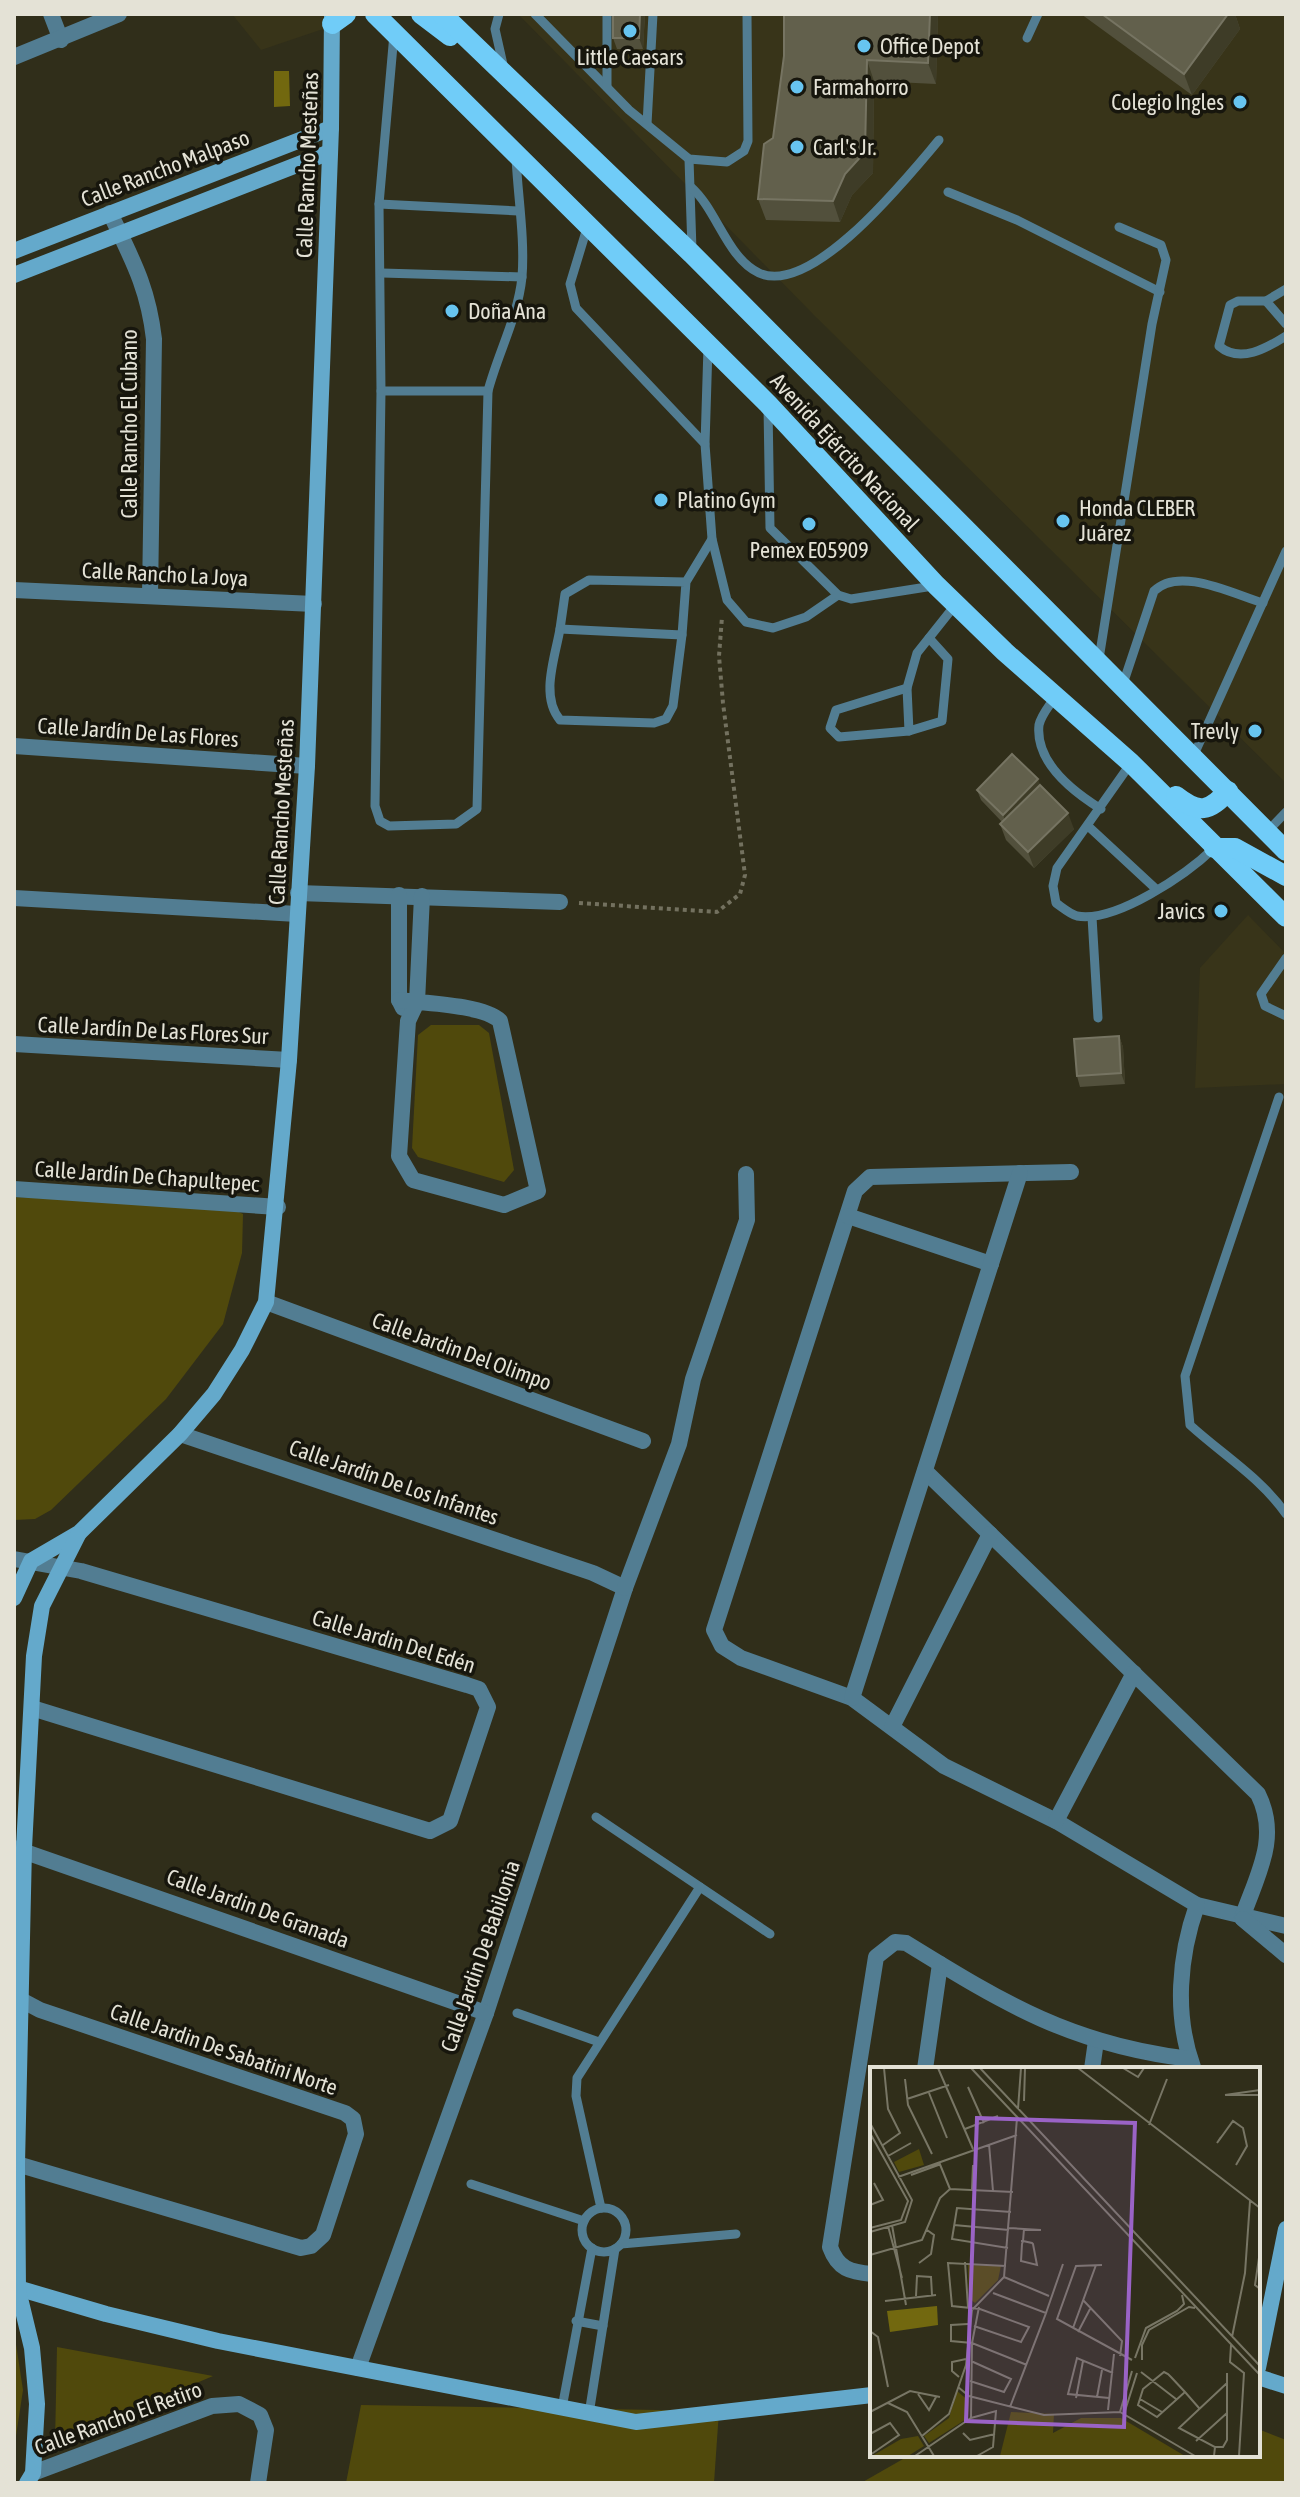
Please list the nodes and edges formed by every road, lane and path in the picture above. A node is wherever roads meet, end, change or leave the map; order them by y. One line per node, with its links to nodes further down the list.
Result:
1 (51, 14): 15 (street)
2 (119, 14): 15 (street)
3 (375, 14): 13 (main road, Avenida Ejército Nacional)
4 (421, 14): 17 (main road)
5 (442, 14): 17 (main road, Avenida Ejército Nacional)
6 (499, 14): 17 (lane)
7 (535, 14): 18 (lane)
8 (607, 14): 18 (lane)
9 (653, 14): 19 (lane)
10 (747, 14): 24 (lane)
11 (1038, 14): 14 (lane)
12 (337, 16): 20 (street, Calle Rancho Mesteñas)
13 (394, 31): 23 (main road, Avenida Ejército Nacional); 27 (lane)
14 (1027, 38)
15 (61, 40): 16 (street)
16 (14, 57)
17 (501, 74): 34 (main road, Avenida Ejército Nacional)
18 (607, 87): 19 (lane)
19 (647, 124): 24 (lane)
20 (331, 128): 22 (street, Calle Rancho Mesteñas); 29 (street, Calle Rancho Malpaso)
21 (939, 140): 25 (lane)
22 (330, 152): 32 (street, Calle Rancho Malpaso); 57 (street, Calle Rancho Mesteñas)
23 (516, 156): 28 (lane); 30 (main road, Avenida Ejército Nacional)
24 (689, 159): 25 (lane)
25 (691, 187): 34 (lane)
26 (948, 192): 39 (lane)
27 (379, 204): 28 (lane); 35 (lane)
28 (518, 211): 37 (lane)
29 (110, 213): 32 (street, Calle Rancho El Cubano); 33 (street, Calle Rancho Malpaso)
30 (588, 225): 43 (main road, Avenida Ejército Nacional); 47 (lane)
31 (1119, 227): 39 (lane)
32 (120, 233): 36 (street, Calle Rancho Malpaso); 53 (street, Calle Rancho El Cubano)
33 (14, 251)
34 (692, 254): 62 (main road, Avenida Ejército Nacional)
35 (382, 273): 37 (lane); 44 (lane)
36 (14, 275)
37 (522, 277): 45 (lane)
38 (1286, 289): 40 (lane)
39 (1160, 292): 62 (lane)
40 (1266, 301): 41 (lane); 42 (lane)
41 (1286, 324)
42 (1286, 336)
43 (708, 343): 46 (main road, Avenida Ejército Nacional); 47 (lane)
44 (381, 391): 45 (lane); 45 (lane)
45 (488, 391)
46 (768, 404): 51 (main road, Avenida Ejército Nacional); 54 (lane)
47 (705, 444): 48 (lane)
48 (712, 539): 50 (lane); 55 (lane)
49 (1286, 551): 56 (lane)
50 (686, 582): 59 (lane); 60 (lane)
51 (936, 585): 54 (lane); 58 (main road, Avenida Ejército Nacional)
52 (14, 590): 53 (street, Calle Rancho La Joya)
53 (150, 595): 57 (street, Calle Rancho La Joya)
54 (838, 595): 55 (lane)
55 (727, 600): 84 (path)
56 (1263, 603): 64 (lane); 68 (lane)
57 (314, 604): 70 (street, Calle Rancho Mesteñas)
58 (956, 604): 61 (lane); 65 (main road, Avenida Ejército Nacional)
59 (560, 629): 60 (lane); 60 (lane)
60 (682, 635)
61 (929, 638): 63 (lane); 66 (lane)
62 (1098, 663): 64 (main road, Avenida Ejército Nacional)
63 (907, 688): 66 (lane); 66 (lane)
64 (1122, 688): 68 (main road, Avenida Ejército Nacional)
65 (1055, 697): 69 (main road, Avenida Ejército Nacional); 72 (lane)
66 (909, 731)
67 (14, 746): 70 (street, Calle Jardín De Las Flores)
68 (1193, 757): 71 (main road, Avenida Ejército Nacional)
69 (1131, 763): 71 (main road); 72 (lane); 76 (main road, Avenida Ejército Nacional)
70 (307, 766): 80 (street, Calle Rancho Mesteñas)
71 (1228, 791): 75 (main road, Avenida Ejército Nacional)
72 (1101, 809): 74 (lane)
73 (1286, 812): 75 (lane)
74 (1088, 826): 79 (lane); 86 (lane)
75 (1267, 832): 77 (main road, Avenida Ejército Nacional)
76 (1214, 848): 78 (main road); 79 (lane); 87 (main road, Avenida Ejército Nacional)
77 (1286, 851)
78 (1286, 876)
79 (1156, 889): 86 (lane)
80 (298, 893): 81 (street); 85 (street, Calle Rancho Mesteñas)
81 (399, 895): 82 (street); 89 (street)
82 (422, 896): 84 (street); 90 (street)
83 (14, 898): 85 (street)
84 (560, 902)
85 (297, 914): 95 (street, Calle Rancho Mesteñas)
86 (1092, 917): 92 (lane)
87 (1286, 917)
88 (1286, 958): 91 (lane)
89 (399, 1000): 90 (street); 93 (street)
90 (417, 1002): 93 (street); 93 (street)
91 (1286, 1016)
92 (1098, 1018)
93 (408, 1021)
94 (14, 1044): 95 (street, Calle Jardín De Las Flores Sur)
95 (289, 1060): 101 (street, Calle Rancho Mesteñas)
96 (1279, 1097): 108 (lane)
97 (1071, 1172): 98 (street)
98 (1020, 1173): 102 (street); 103 (street)
99 (746, 1174): 113 (street, Calle Jardin De Babilonia)
100 (14, 1189): 101 (street, Calle Jardín De Chapultepec)
101 (278, 1207): 104 (street, Calle Rancho Mesteñas)
102 (848, 1216): 103 (street); 116 (street)
103 (991, 1264): 107 (street)
104 (266, 1302): 105 (street, Calle Rancho Mesteñas); 106 (street, Calle Jardin Del Olimpo)
105 (180, 1434): 109 (street, Calle Rancho Mesteñas); 113 (street, Calle Jardín De Los Infantes)
106 (643, 1441)
107 (925, 1471): 110 (street); 116 (street)
108 (1286, 1514)
109 (79, 1533): 111 (street, Calle Rancho Mesteñas); 112 (street, Calle Rancho Mesteñas)
110 (990, 1534): 115 (street); 118 (street)
111 (22, 1560): 112 (street); 114 (street)
112 (61, 1567): 117 (street, Calle Rancho Mesteñas); 117 (street, Calle Jardin Del Edén)
113 (625, 1588): 130 (street, Calle Jardin De Babilonia)
114 (14, 1598)
115 (1134, 1673): 120 (street); 124 (street)
116 (852, 1698): 118 (street)
117 (32, 1708): 121 (street, Calle Rancho Mesteñas)
118 (892, 1727): 120 (street)
119 (596, 1817): 122 (lane)
120 (1056, 1821): 123 (street)
121 (19, 1848): 129 (street, Calle Rancho Mesteñas); 130 (street, Calle Jardin De Granada)
122 (700, 1887): 126 (lane); 133 (lane)
123 (1197, 1905): 124 (street); 134 (street)
124 (1242, 1918): 125 (street); 127 (street)
125 (1286, 1926)
126 (770, 1934)
127 (1286, 1955)
128 (940, 1964): 132 (street); 135 (street); 145 (street)
129 (23, 2001): 137 (street, Calle Rancho Mesteñas); 137 (street, Calle Jardin De Sabatini Norte)
130 (486, 2013): 150 (street, Calle Jardin De Babilonia)
131 (517, 2013): 133 (lane)
132 (1096, 2041): 134 (street); 136 (street)
133 (599, 2042): 139 (lane)
134 (1192, 2064)
135 (925, 2067)
136 (1092, 2067)
137 (17, 2164): 146 (street, Calle Rancho Mesteñas)
138 (471, 2184): 140 (lane)
139 (601, 2208): 140 (lane); 143 (lane)
140 (584, 2221): 144 (lane)
141 (1286, 2229): 149 (street)
142 (736, 2234): 143 (lane)
143 (618, 2247): 144 (lane); 148 (lane)
144 (592, 2248): 147 (lane)
145 (870, 2274)
146 (16, 2288): 150 (street); 156 (street, Calle Rancho Mesteñas)
147 (576, 2321): 148 (lane); 154 (lane)
148 (603, 2326): 155 (lane)
149 (1260, 2358)
150 (358, 2368): 154 (street)
151 (1260, 2378): 152 (street)
152 (1286, 2386)
153 (870, 2395): 155 (street)
154 (562, 2408): 155 (street)
155 (589, 2414)
156 (30, 2478): 157 (street, Calle Rancho El Retiro)
157 (258, 2483)

